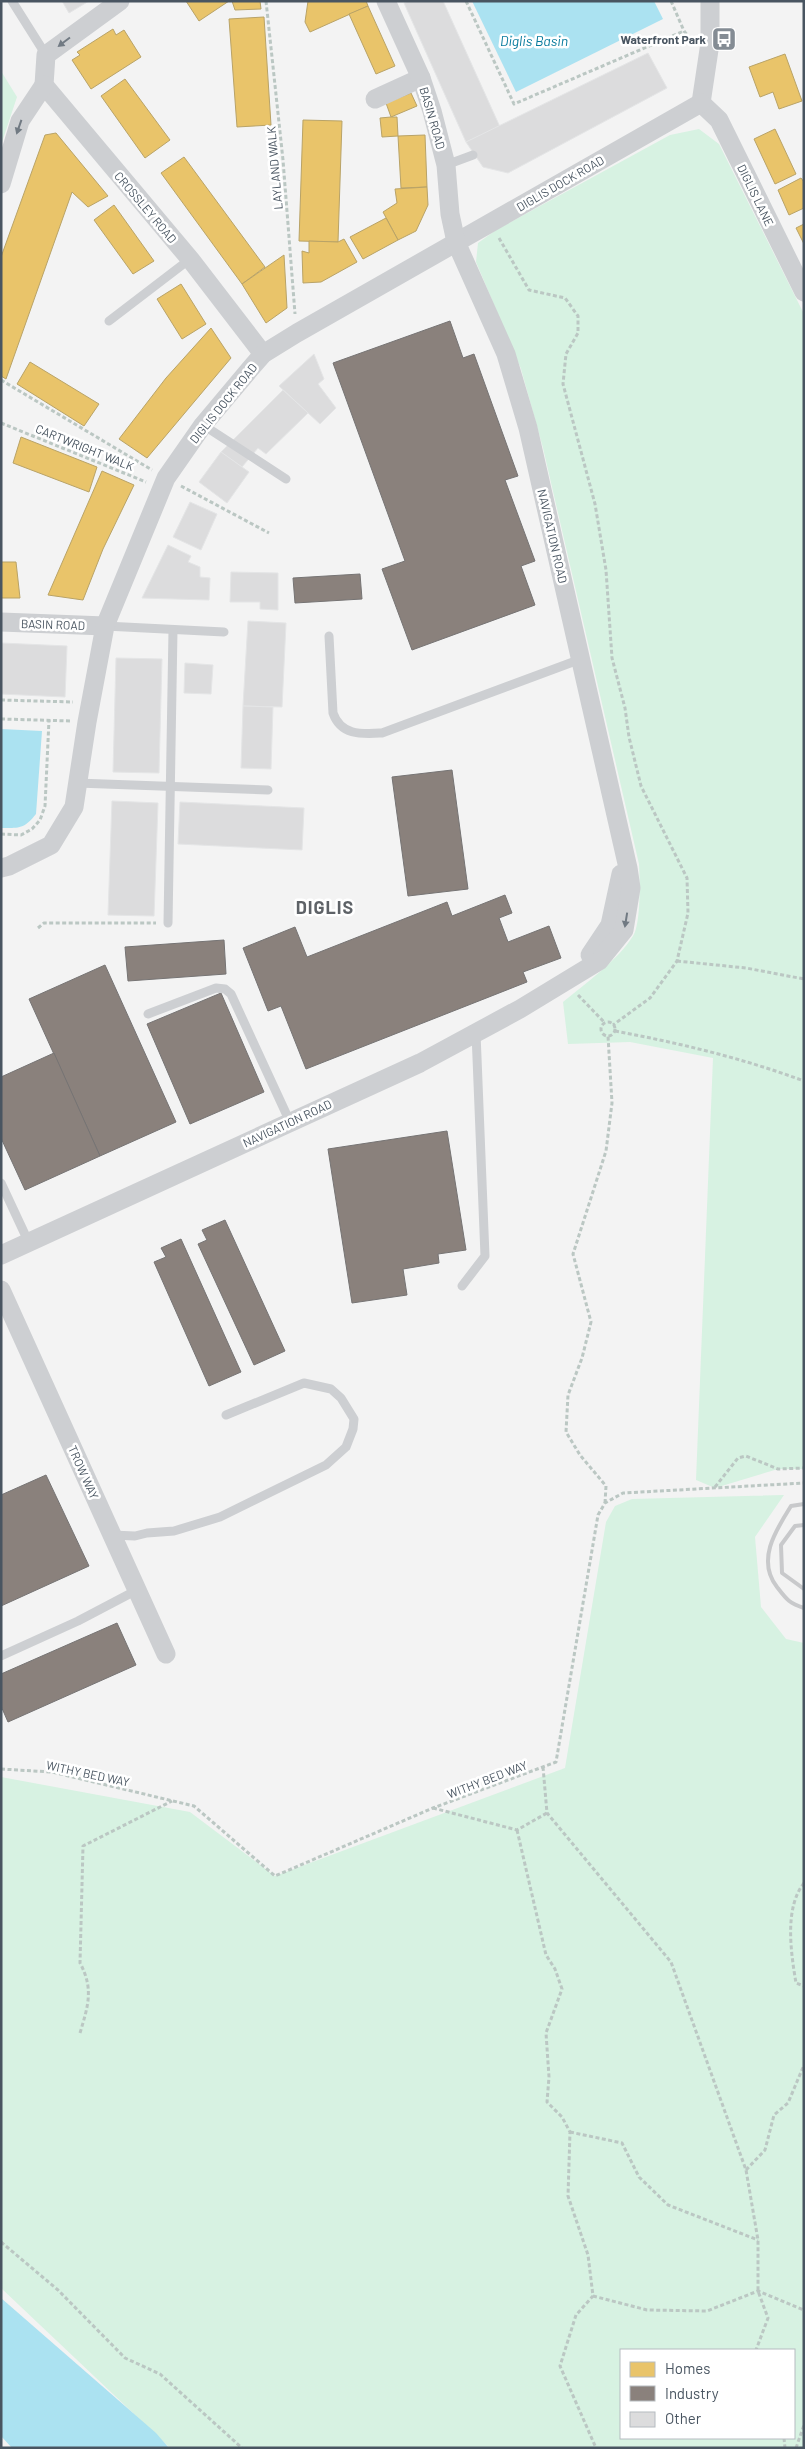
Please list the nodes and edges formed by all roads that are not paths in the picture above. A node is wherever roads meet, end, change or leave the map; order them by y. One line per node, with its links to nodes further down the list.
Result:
1 (12, 1): 5 (lane)
2 (120, 1): 5 (street, one-way to 5)
3 (386, 1): 6 (street, BASIN ROAD)
4 (710, 1): 9 (street)
5 (46, 55): 7 (street)
6 (421, 78): 8 (street); 11 (street, BASIN ROAD)
7 (44, 85): 12 (street, one-way to 12); 14 (street, CROSSLEY ROAD)
8 (375, 100)
9 (701, 103): 13 (street, DIGLIS DOCK ROAD); 15 (street, DIGLIS LANE)
10 (473, 155): 11 (lane)
11 (446, 165): 13 (street, BASIN ROAD)
12 (1, 184)
13 (456, 242): 17 (street, DIGLIS DOCK ROAD); 25 (street, NAVIGATION ROAD)
14 (190, 259): 16 (lane); 17 (street, CROSSLEY ROAD)
15 (804, 292)
16 (110, 321)
17 (263, 354): 18 (street, DIGLIS DOCK ROAD)
18 (203, 425): 19 (lane); 21 (street, DIGLIS DOCK ROAD)
19 (286, 479)
20 (1, 622): 21 (street, BASIN ROAD)
21 (105, 626): 22 (lane); 26 (street, DIGLIS DOCK ROAD)
22 (173, 630): 23 (lane); 27 (lane)
23 (224, 632)
24 (330, 636): 25 (lane)
25 (581, 659): 32 (street, NAVIGATION ROAD)
26 (77, 783): 27 (lane); 29 (street, DIGLIS DOCK ROAD)
27 (170, 788): 28 (lane); 30 (lane)
28 (268, 790)
29 (1, 868)
30 (168, 923)
31 (148, 1014): 33 (lane)
32 (476, 1033): 33 (street, NAVIGATION ROAD); 37 (lane)
33 (290, 1122): 35 (street, NAVIGATION ROAD)
34 (1, 1184): 35 (lane)
35 (29, 1243): 36 (street, NAVIGATION ROAD)
36 (1, 1255)
37 (462, 1286)
38 (1, 1290): 40 (street, TROW WAY)
39 (226, 1415): 40 (lane)
40 (112, 1535): 41 (street, TROW WAY)
41 (137, 1590): 42 (street, TROW WAY); 43 (lane)
42 (166, 1654)
43 (1, 1656)

